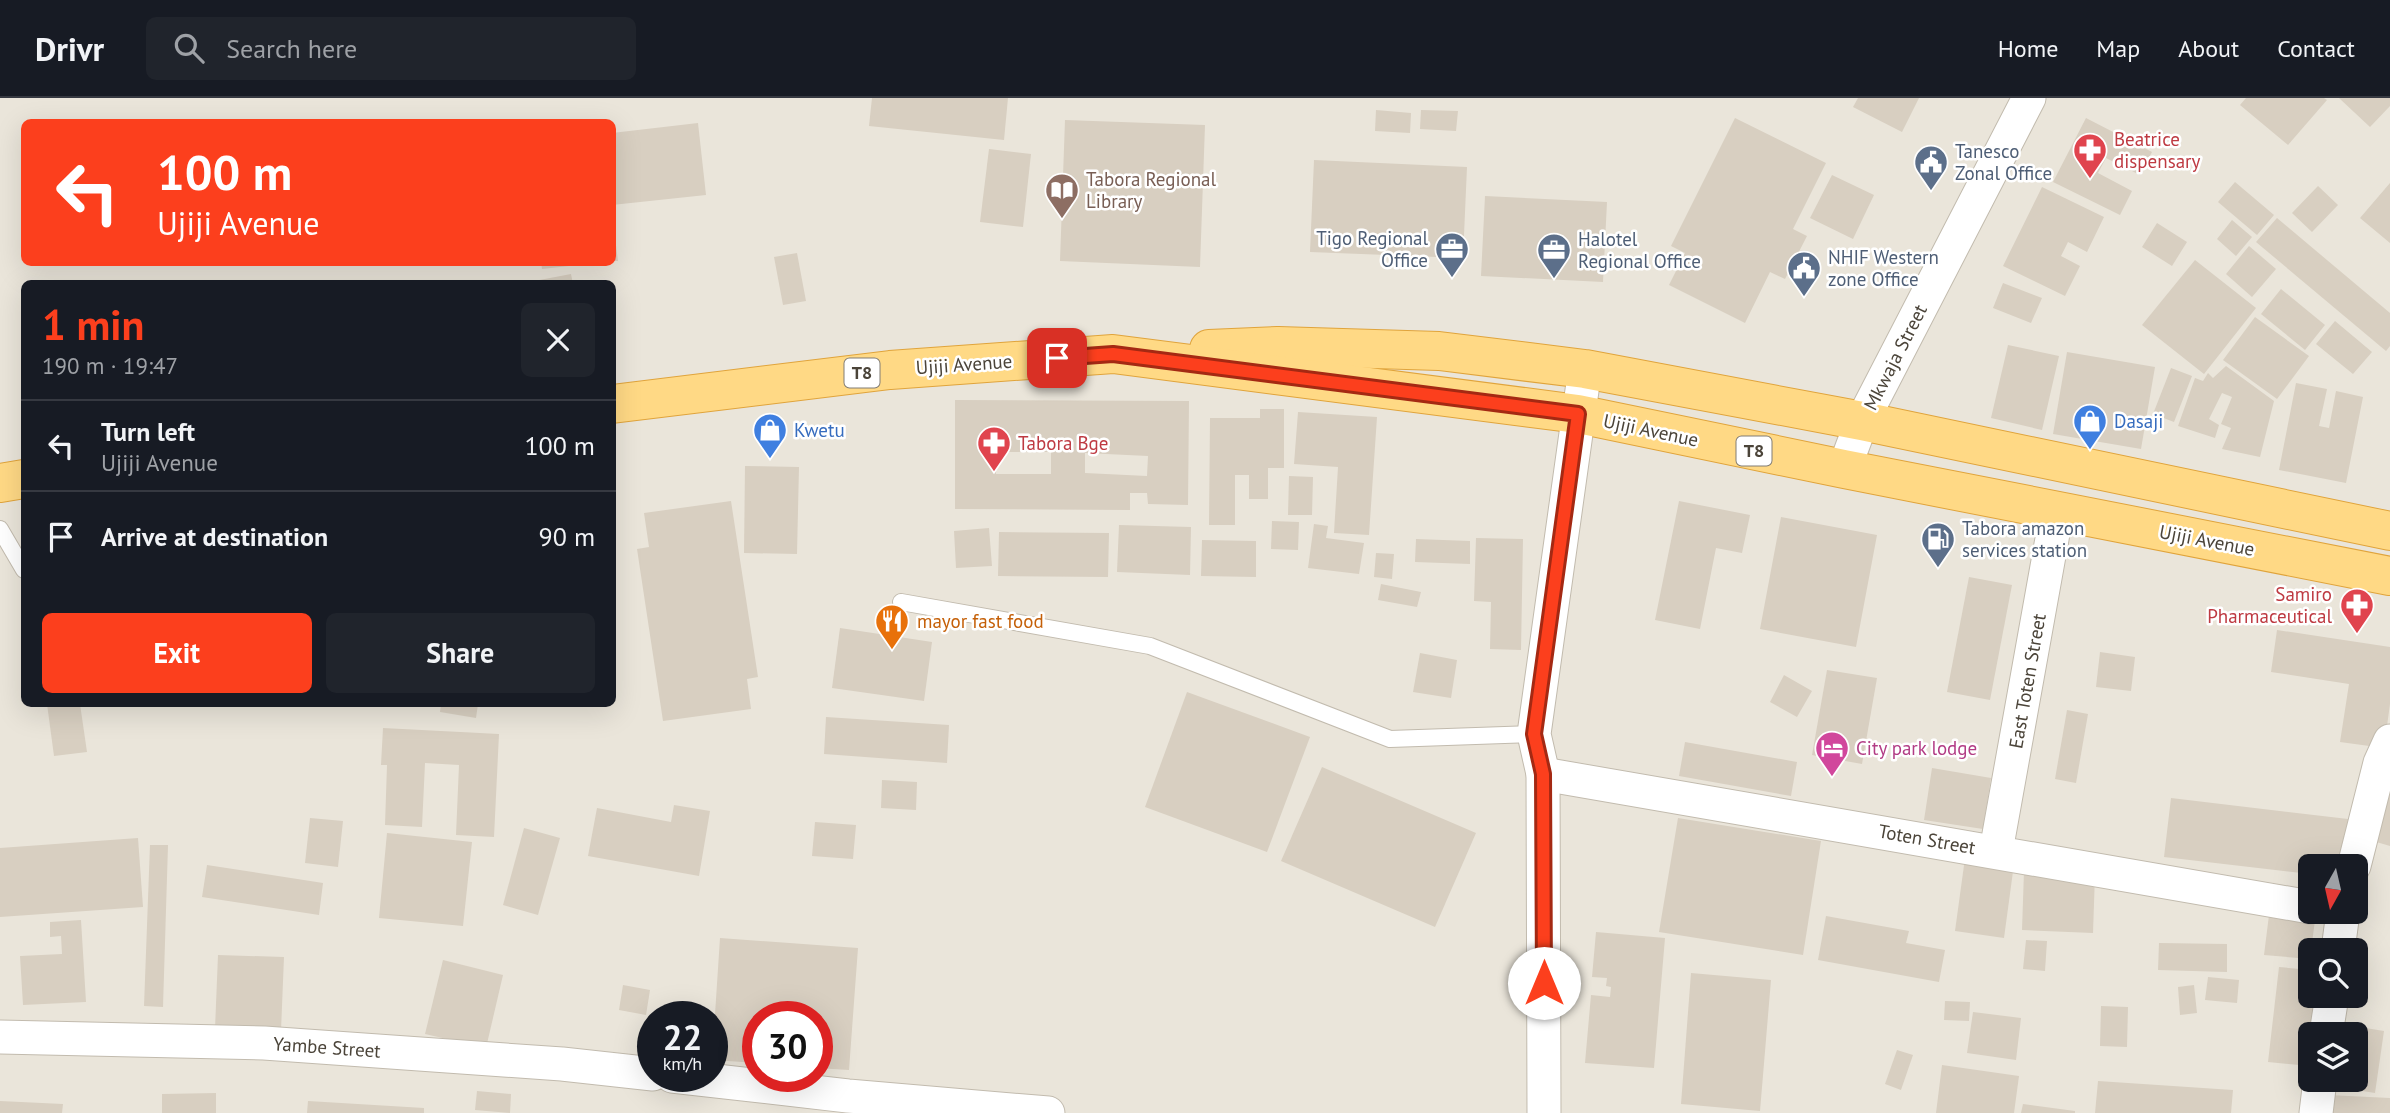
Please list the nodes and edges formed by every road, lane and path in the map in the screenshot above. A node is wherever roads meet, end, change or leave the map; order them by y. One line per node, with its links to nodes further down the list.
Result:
1 (2029, 98): 6 (street, Mkwaja Street)
2 (1113, 354): 3 (highway, T8); 4 (highway, Ujiji Avenue / T8); 5 (highway, Ujiji Avenue / T8)
3 (1585, 369): 5 (street); 6 (highway, T8)
4 (616, 404)
5 (1578, 414): 7 (highway, Ujiji Avenue / T8); 16 (street)
6 (1861, 421): 7 (street, Mkwaja Street); 12 (highway, T8)
7 (1844, 469): 10 (highway, Ujiji Avenue / T8)
8 (21, 480): 9 (highway)
9 (0, 483)
10 (2057, 511): 14 (highway, Ujiji Avenue / T8); 19 (street, East Toten Street)
11 (0, 529): 13 (lane)
12 (2390, 531)
13 (21, 564)
14 (2390, 576)
15 (901, 602): 16 (lane)
16 (1534, 734): 18 (street)
17 (2390, 741): 20 (street)
18 (1543, 774): 19 (street, Toten Street); 27 (street)
19 (1996, 851): 21 (street, Toten Street)
20 (2357, 854)
21 (2298, 905)
22 (0, 1037): 23 (street, Yambe Street)
23 (637, 1072)
24 (728, 1082): 26 (street)
25 (2319, 1092): 28 (street)
26 (1048, 1113)
27 (1544, 1113)
28 (2316, 1113)

